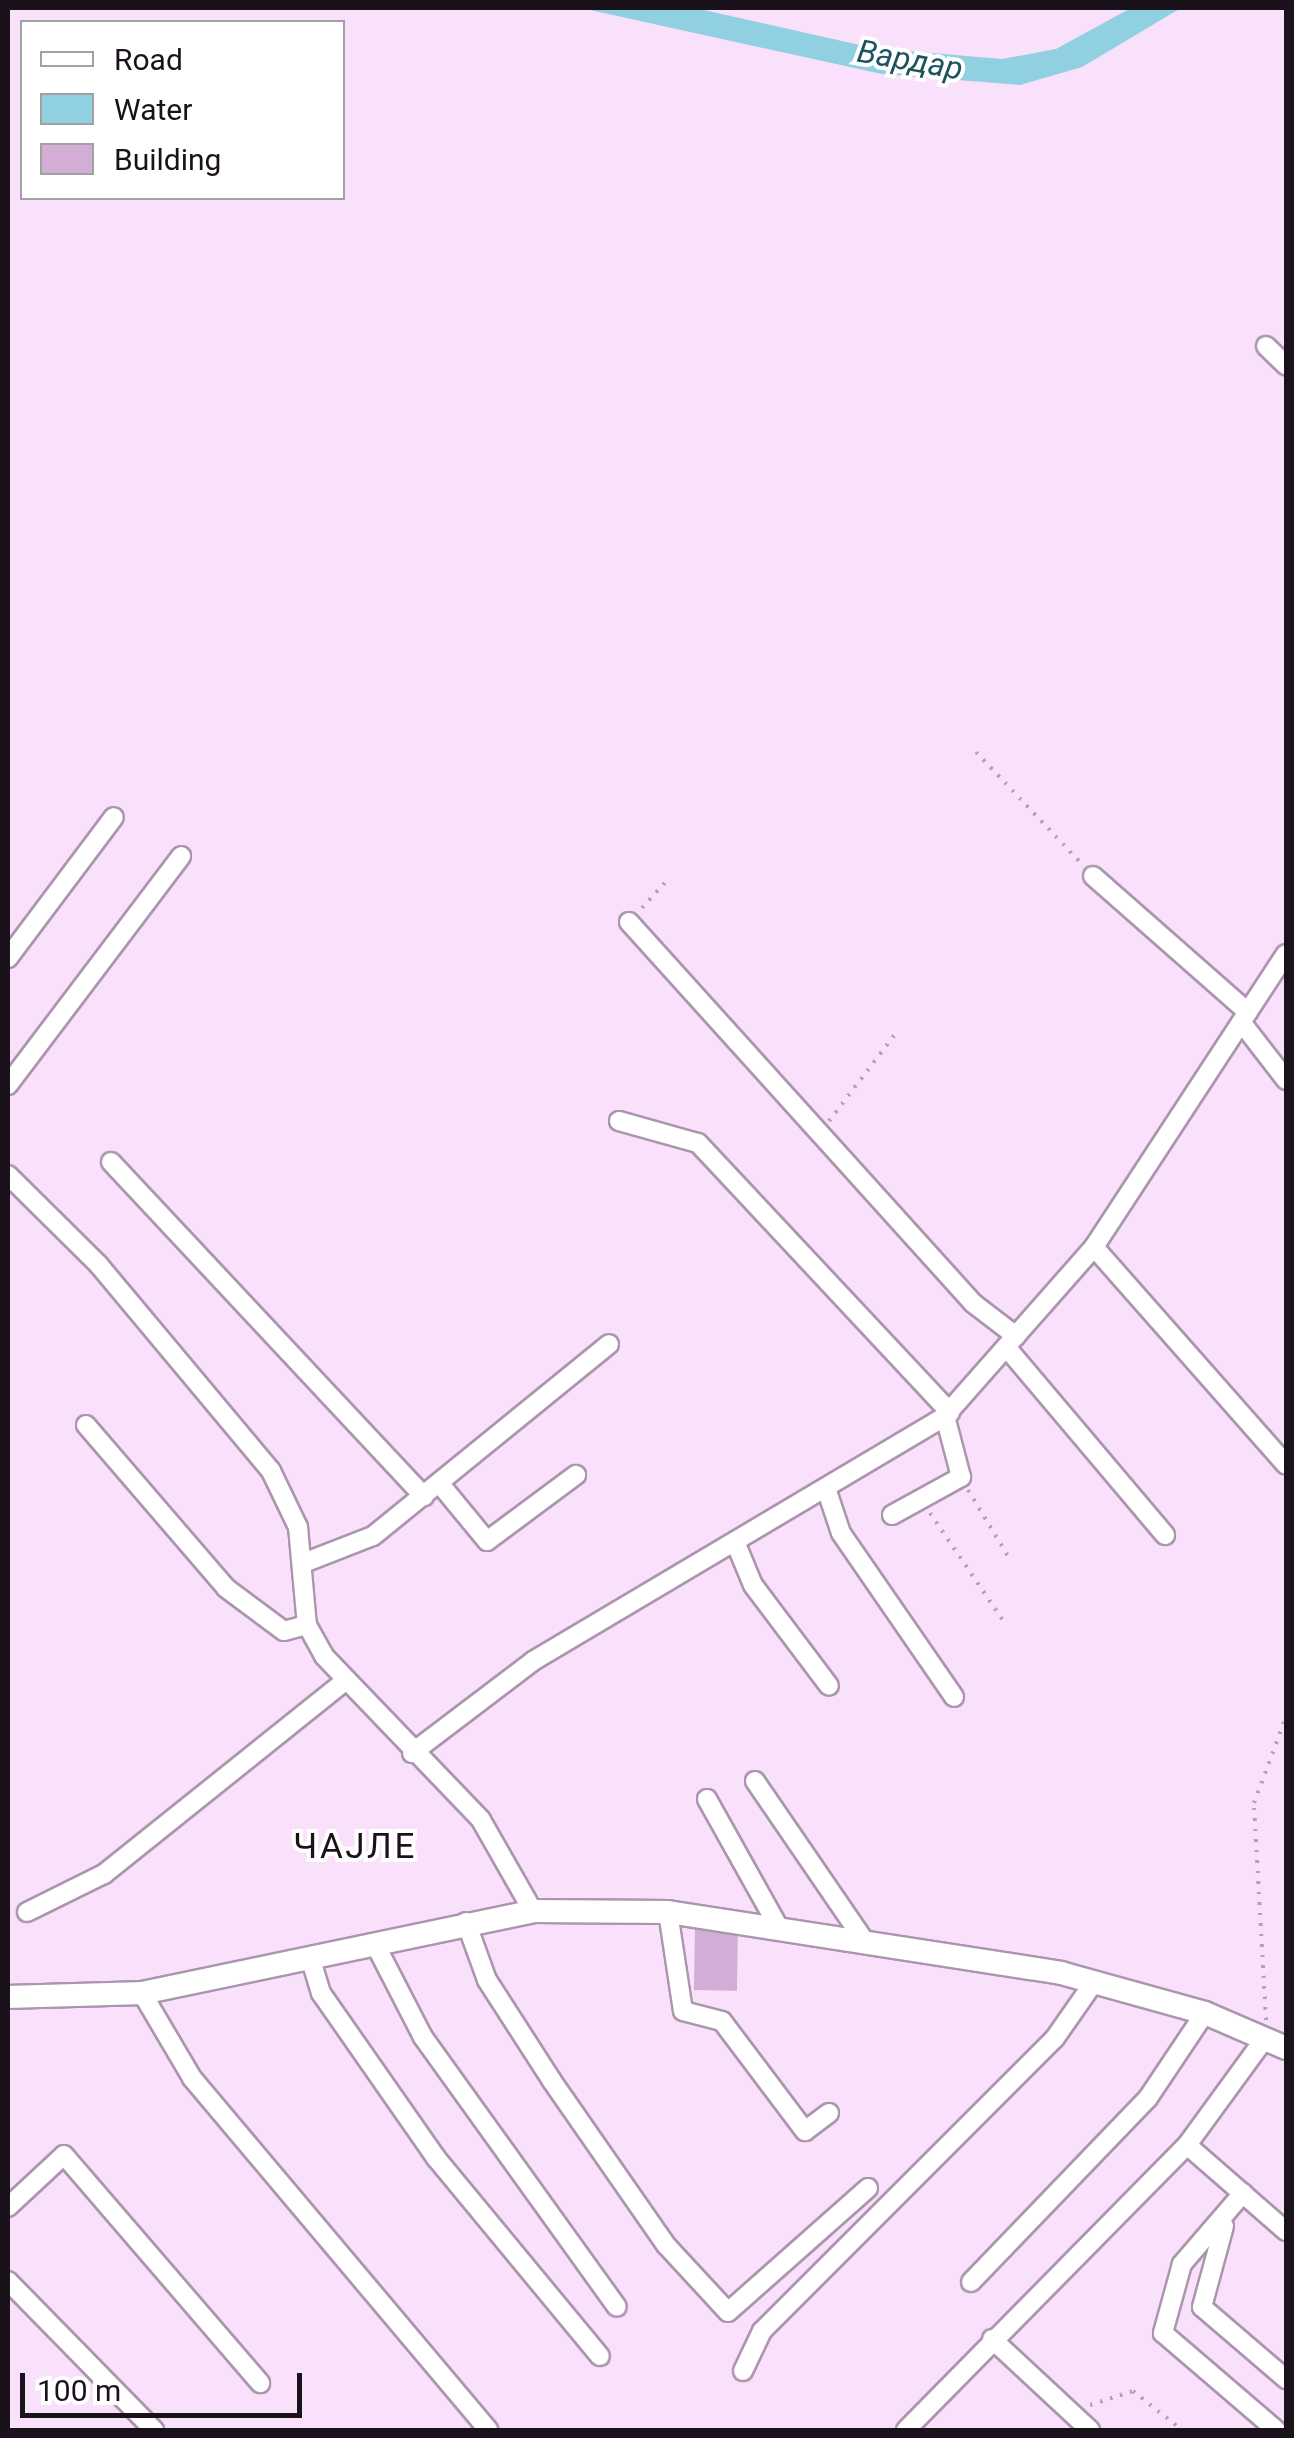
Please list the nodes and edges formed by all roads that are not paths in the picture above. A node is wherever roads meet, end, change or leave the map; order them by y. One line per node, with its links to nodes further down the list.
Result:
1 (1266, 346): 2 (street)
2 (1286, 365)
3 (114, 817): 7 (street)
4 (182, 856): 11 (street)
5 (1093, 876): 9 (street)
6 (629, 922): 16 (street)
7 (8, 958)
8 (1283, 968): 9 (street)
9 (1245, 1017): 10 (street); 15 (street)
10 (1286, 1080)
11 (8, 1084)
12 (619, 1121): 18 (street)
13 (111, 1162): 24 (street)
14 (8, 1175): 28 (street)
15 (1094, 1246): 16 (street); 20 (street)
16 (1012, 1342): 18 (street); 26 (street)
17 (608, 1344): 22 (street)
18 (948, 1414): 23 (street); 25 (street)
19 (86, 1425): 29 (street)
20 (1286, 1465)
21 (576, 1476): 22 (street)
22 (440, 1484): 24 (street)
23 (827, 1491): 27 (street); 32 (street)
24 (424, 1496): 28 (street)
25 (892, 1515)
26 (1166, 1535)
27 (736, 1544): 31 (street); 33 (street)
28 (306, 1562): 29 (street)
29 (308, 1626): 30 (street)
30 (342, 1683): 33 (street); 37 (street)
31 (829, 1686)
32 (954, 1697)
33 (412, 1754): 36 (street)
34 (755, 1781): 41 (street)
35 (707, 1799): 40 (street)
36 (533, 1910): 38 (main road); 39 (main road)
37 (27, 1912)
38 (668, 1912): 40 (main road); 50 (street)
39 (466, 1922): 42 (main road); 52 (street)
40 (778, 1924): 41 (main road)
41 (861, 1936): 44 (main road)
42 (375, 1944): 43 (main road); 59 (street)
43 (310, 1957): 45 (main road); 61 (street)
44 (1094, 1982): 47 (main road); 62 (street)
45 (142, 1994): 46 (main road); 66 (street)
46 (8, 1997)
47 (1204, 2013): 48 (main road); 58 (street)
48 (1264, 2038): 49 (main road); 51 (street)
49 (1286, 2048)
50 (829, 2113)
51 (1187, 2144): 53 (street); 60 (street)
52 (868, 2188)
53 (1243, 2193): 55 (street); 56 (street)
54 (8, 2207): 64 (street)
55 (1224, 2225): 63 (street); 69 (street)
56 (1286, 2231)
57 (8, 2281): 65 (street)
58 (971, 2282)
59 (616, 2307)
60 (992, 2339): 67 (street); 68 (street)
61 (600, 2356)
62 (743, 2371)
63 (1286, 2379)
64 (260, 2383)
65 (154, 2430)
66 (488, 2430)
67 (906, 2430)
68 (1090, 2430)
69 (1276, 2430)

